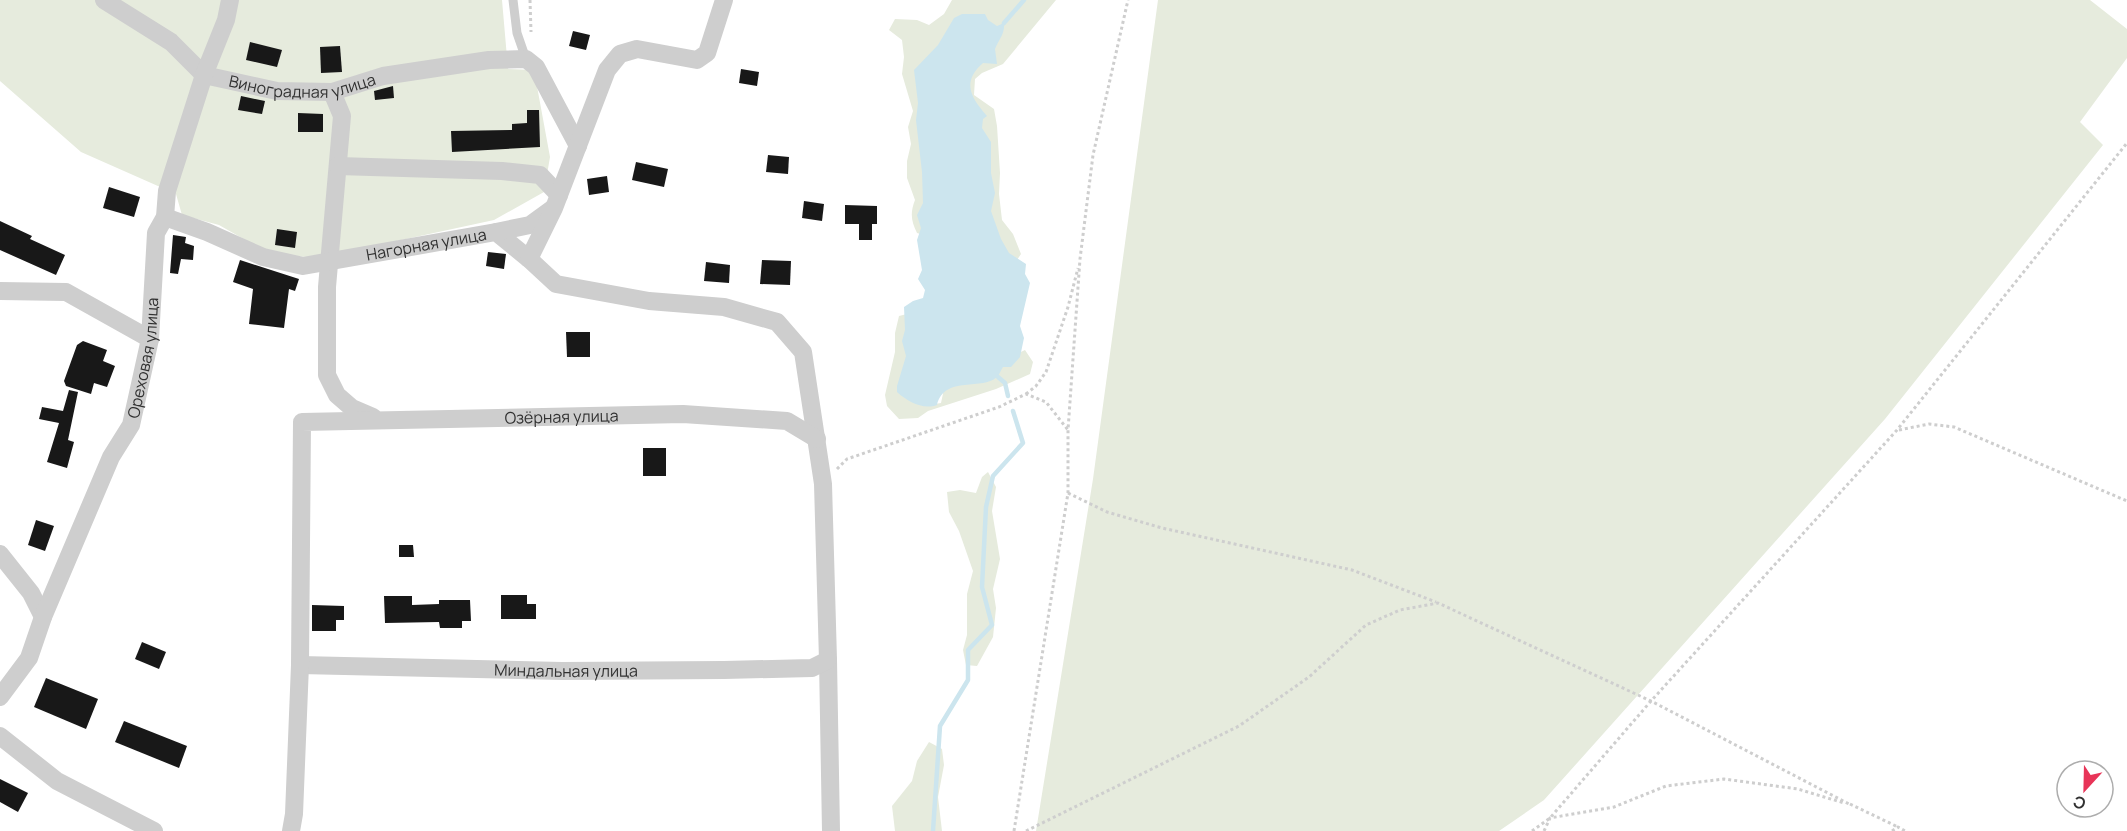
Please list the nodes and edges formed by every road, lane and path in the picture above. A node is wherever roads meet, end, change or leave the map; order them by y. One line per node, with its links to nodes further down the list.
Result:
1 (104, 0): 7 (street, Виноградная улица)
2 (230, 0): 7 (street, Ореховая улица)
3 (513, 0): 6 (lane)
4 (724, 0): 10 (street)
5 (1128, 0): 16 (path)
6 (525, 59): 8 (street, Виноградная улица); 10 (street)
7 (204, 75): 8 (street, Виноградная улица); 13 (street, Ореховая улица)
8 (332, 92): 11 (street)
9 (2127, 143): 23 (path)
10 (578, 146): 12 (street)
11 (338, 166): 12 (street); 17 (street)
12 (556, 202): 14 (street); 15 (street)
13 (165, 217): 17 (street, Нагорная улица); 19 (street, Ореховая улица)
14 (496, 232): 15 (street, Нагорная улица); 17 (street, Нагорная улица)
15 (529, 259): 24 (street, Нагорная улица)
16 (1080, 259): 20 (path); 22 (path)
17 (329, 262): 21 (street)
18 (0, 291): 19 (street)
19 (150, 339): 30 (street, Ореховая улица)
20 (1026, 394): 22 (path); 25 (path)
21 (377, 419): 24 (street, Озёрная улица); 32 (street, Озёрная улица)
22 (1068, 430): 26 (path)
23 (1897, 430): 27 (path); 34 (path)
24 (817, 439): 25 (street)
25 (823, 484): 31 (street)
26 (1068, 493): 29 (path); 42 (path)
27 (2127, 501)
28 (0, 554): 30 (street)
29 (1438, 603): 34 (path); 43 (path)
30 (43, 617): 33 (street, Ореховая улица)
31 (828, 660): 32 (street, Миндальная улица); 41 (street)
32 (300, 665): 40 (street)
33 (0, 697)
34 (1651, 701): 36 (path); 37 (path)
35 (0, 735): 39 (street)
36 (1851, 805): 37 (path); 38 (path)
37 (1550, 818): 44 (path); 45 (path)
38 (1898, 827): 46 (path); 47 (path)
39 (154, 831)
40 (291, 831)
41 (831, 831)
42 (1014, 831)
43 (1026, 831)
44 (1532, 831)
45 (1544, 831)
46 (1892, 831)
47 (1905, 831)

